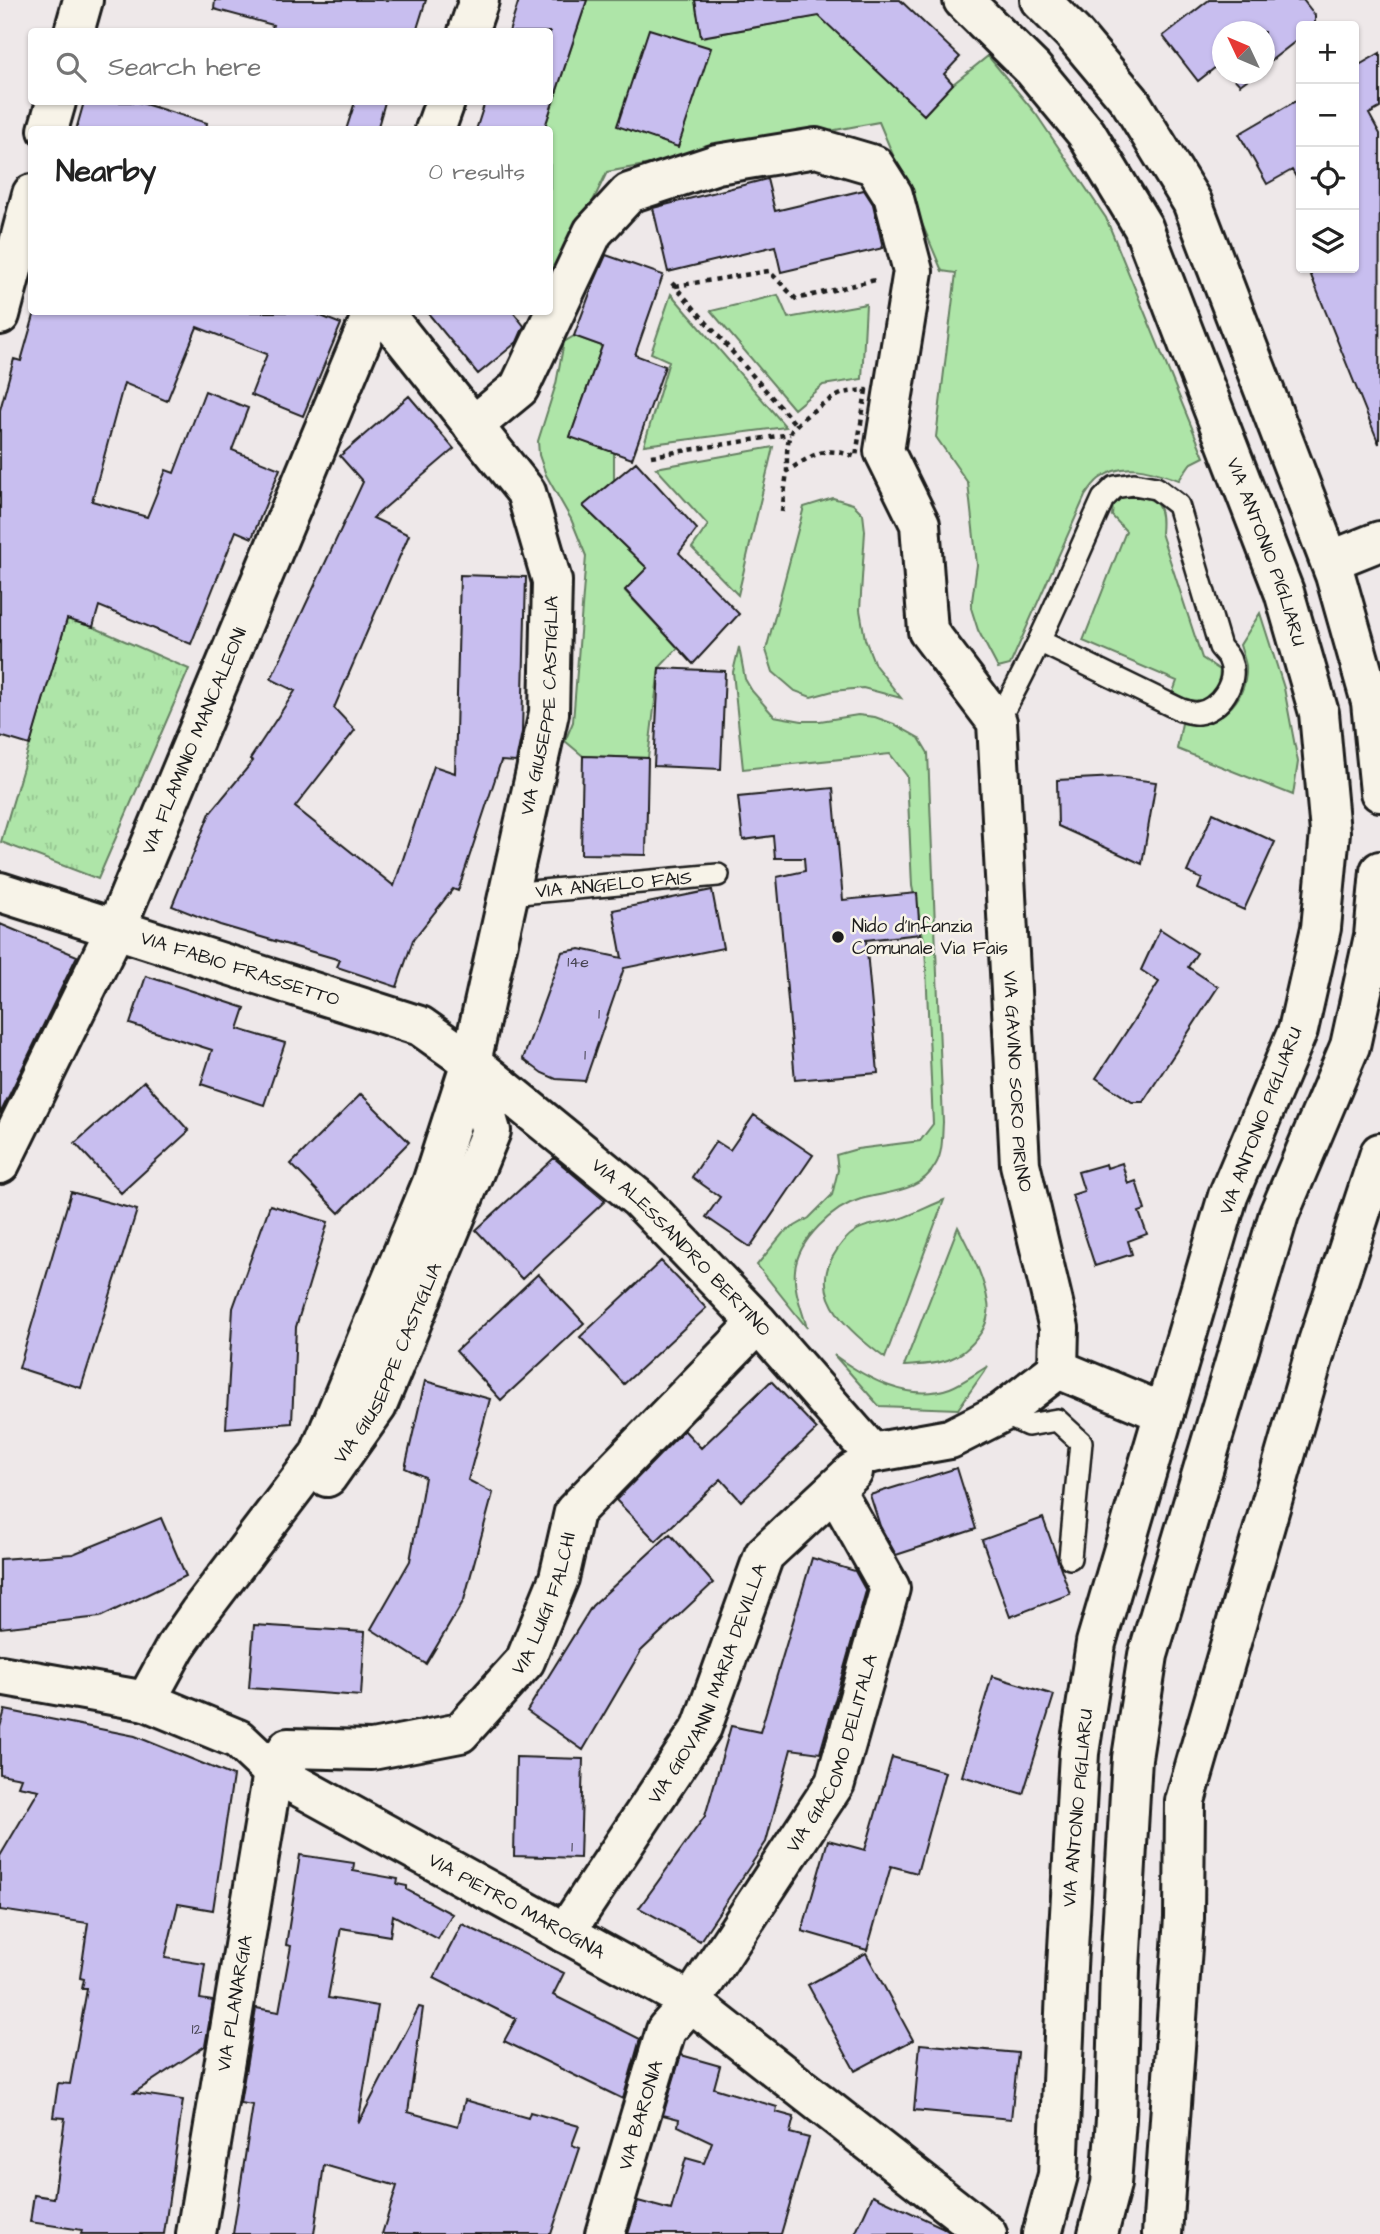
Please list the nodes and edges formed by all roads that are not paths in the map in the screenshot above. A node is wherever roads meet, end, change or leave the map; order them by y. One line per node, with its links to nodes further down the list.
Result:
1 (83, 0): 5 (street)
2 (479, 0): 6 (street)
3 (963, 0): 32 (street, VIA ANTONIO PIGLIARU)
4 (1040, 0): 17 (street)
5 (75, 28)
6 (469, 28)
7 (55, 105): 9 (street)
8 (444, 105): 10 (street)
9 (49, 126)
10 (436, 126)
11 (28, 209): 12 (street)
12 (0, 315)
13 (372, 315): 25 (street, VIA FLAMINIO MANCALEONI)
14 (385, 315): 15 (street, VIA GIUSEPPE CASTIGLIA)
15 (473, 426): 19 (street); 24 (street, VIA GIUSEPPE CASTIGLIA)
16 (1379, 547): 17 (street)
17 (1330, 561): 20 (street)
18 (1039, 641): 18 (lane); 19 (lane)
19 (997, 722): 30 (street, VIA GAVINO SORO PIRINO)
20 (1380, 792)
21 (1380, 871): 45 (street)
22 (718, 875): 24 (lane, VIA ANGELO FAIS)
23 (0, 892): 25 (street, VIA FABIO FRASSETTO)
24 (509, 894): 26 (street, VIA GIUSEPPE CASTIGLIA)
25 (116, 928): 26 (street, VIA FABIO FRASSETTO); 28 (street, VIA FLAMINIO MANCALEONI)
26 (471, 1062): 29 (street, VIA ALESSANDRO BERTINO); 37 (street, VIA GIUSEPPE CASTIGLIA)
27 (1380, 1153): 46 (street)
28 (0, 1164)
29 (758, 1324): 33 (street, VIA ALESSANDRO BERTINO); 38 (street, VIA LUIGI FALCHI)
30 (1058, 1369): 31 (street); 32 (street)
31 (1001, 1413): 33 (street); 35 (lane)
32 (1164, 1413): 44 (street, VIA ANTONIO PIGLIARU)
33 (872, 1453): 34 (street, VIA GIOVANNI MARIA DEVILLA)
34 (835, 1490): 39 (street, VIA GIOVANNI MARIA DEVILLA); 40 (street, VIA GIACOMO DELITALA)
35 (1070, 1558)
36 (0, 1675): 37 (street, VIA PIETRO MAROGNA)
37 (146, 1701): 38 (street, VIA PIETRO MAROGNA)
38 (273, 1772): 39 (street, VIA PIETRO MAROGNA); 41 (street, VIA PLANARGIA)
39 (565, 1933): 40 (street, VIA PIETRO MAROGNA)
40 (691, 2003): 42 (street, VIA BARONIA); 43 (street, VIA PIETRO MAROGNA)
41 (195, 2234)
42 (605, 2234)
43 (987, 2234)
44 (1042, 2234)
45 (1098, 2234)
46 (1163, 2234)

